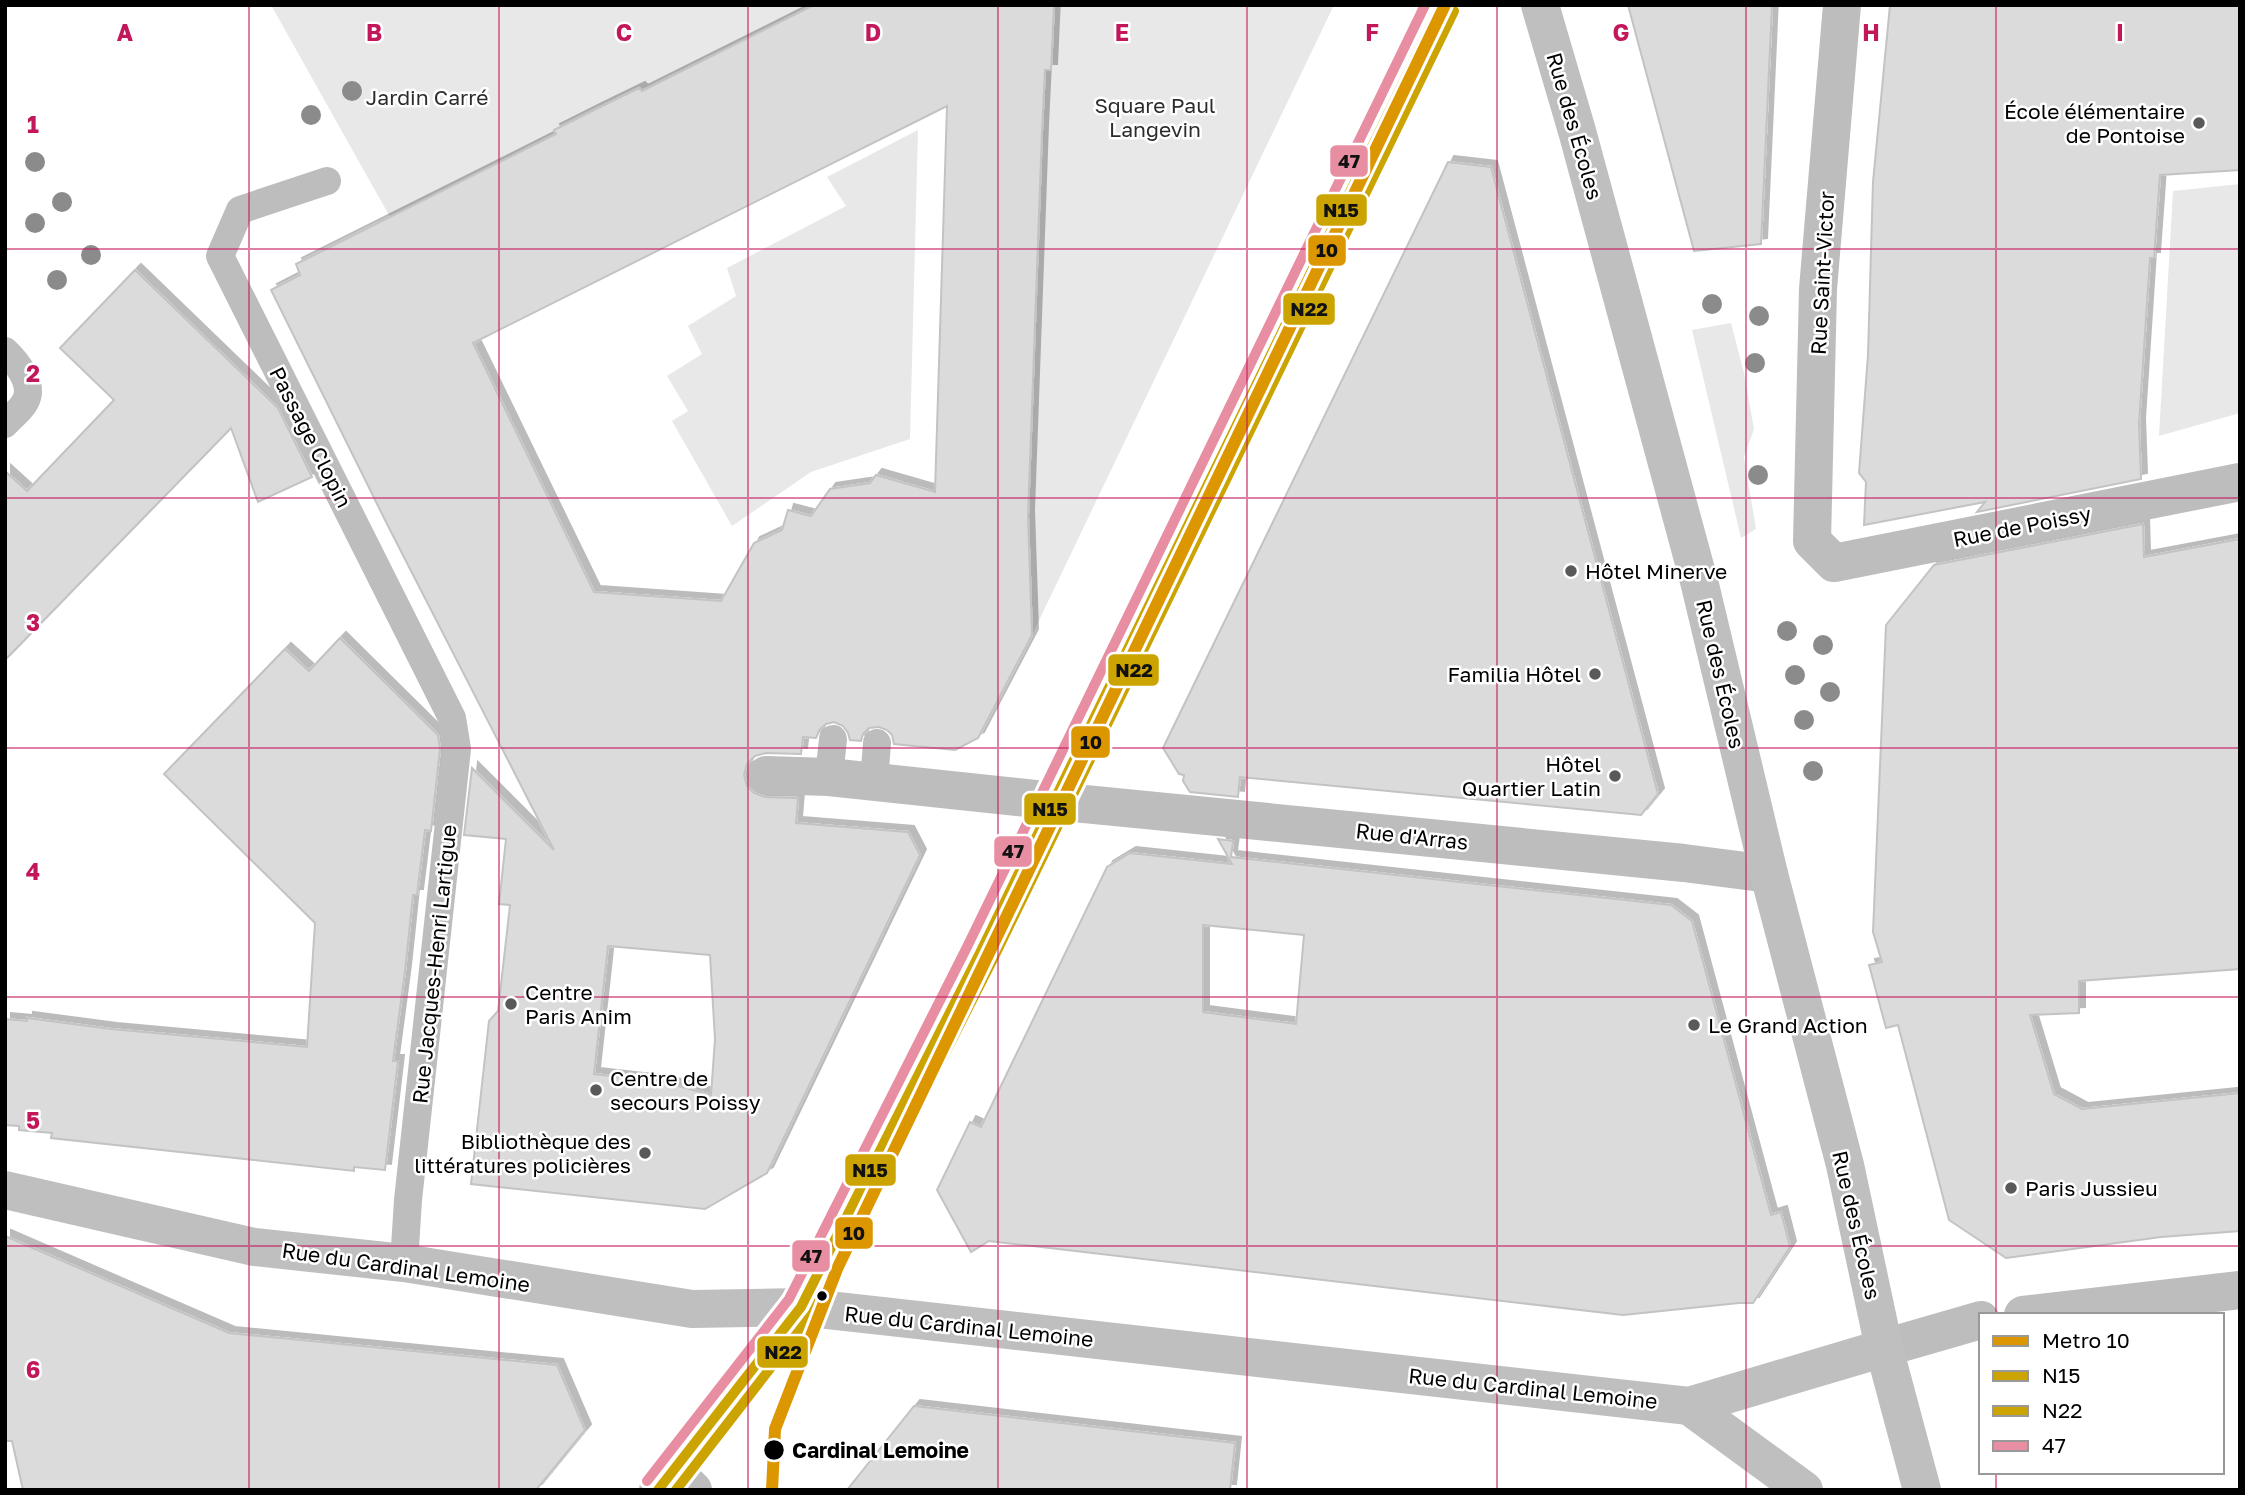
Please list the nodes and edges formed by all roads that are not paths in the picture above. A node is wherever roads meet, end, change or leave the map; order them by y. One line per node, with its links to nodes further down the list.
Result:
1 (1441, 5): 15 (street)
2 (1540, 5): 16 (street, Rue des Écoles)
3 (1842, 5): 8 (street, Rue Saint-Victor)
4 (327, 181): 11 (lane, Passage Clopin)
5 (5, 351): 6 (lane)
6 (5, 424)
7 (2240, 482): 8 (street, Rue de Poissy)
8 (1812, 541)
9 (833, 739): 13 (lane)
10 (877, 743): 14 (lane)
11 (457, 749): 18 (lane, Rue Jacques-Henri Lartigue)
12 (766, 775): 13 (street)
13 (829, 777): 14 (street)
14 (874, 782): 15 (street)
15 (1054, 801): 16 (street, Rue d'Arras); 20 (street)
16 (1769, 873): 23 (street, Rue des Écoles)
17 (5, 1190): 18 (street, Rue du Cardinal Lemoine)
18 (404, 1263): 20 (street, Rue du Cardinal Lemoine)
19 (2240, 1290): 21 (street)
20 (801, 1307): 24 (street, Rue du Cardinal Lemoine); 25 (street)
21 (2040, 1313)
22 (1979, 1321): 23 (street, Rue du Cardinal Lemoine)
23 (1884, 1348): 24 (street, Rue du Cardinal Lemoine); 27 (street, Rue des Écoles)
24 (1689, 1406): 26 (street, Rue du Cardinal Lemoine)
25 (675, 1483)
26 (1804, 1490)
27 (1922, 1490)

